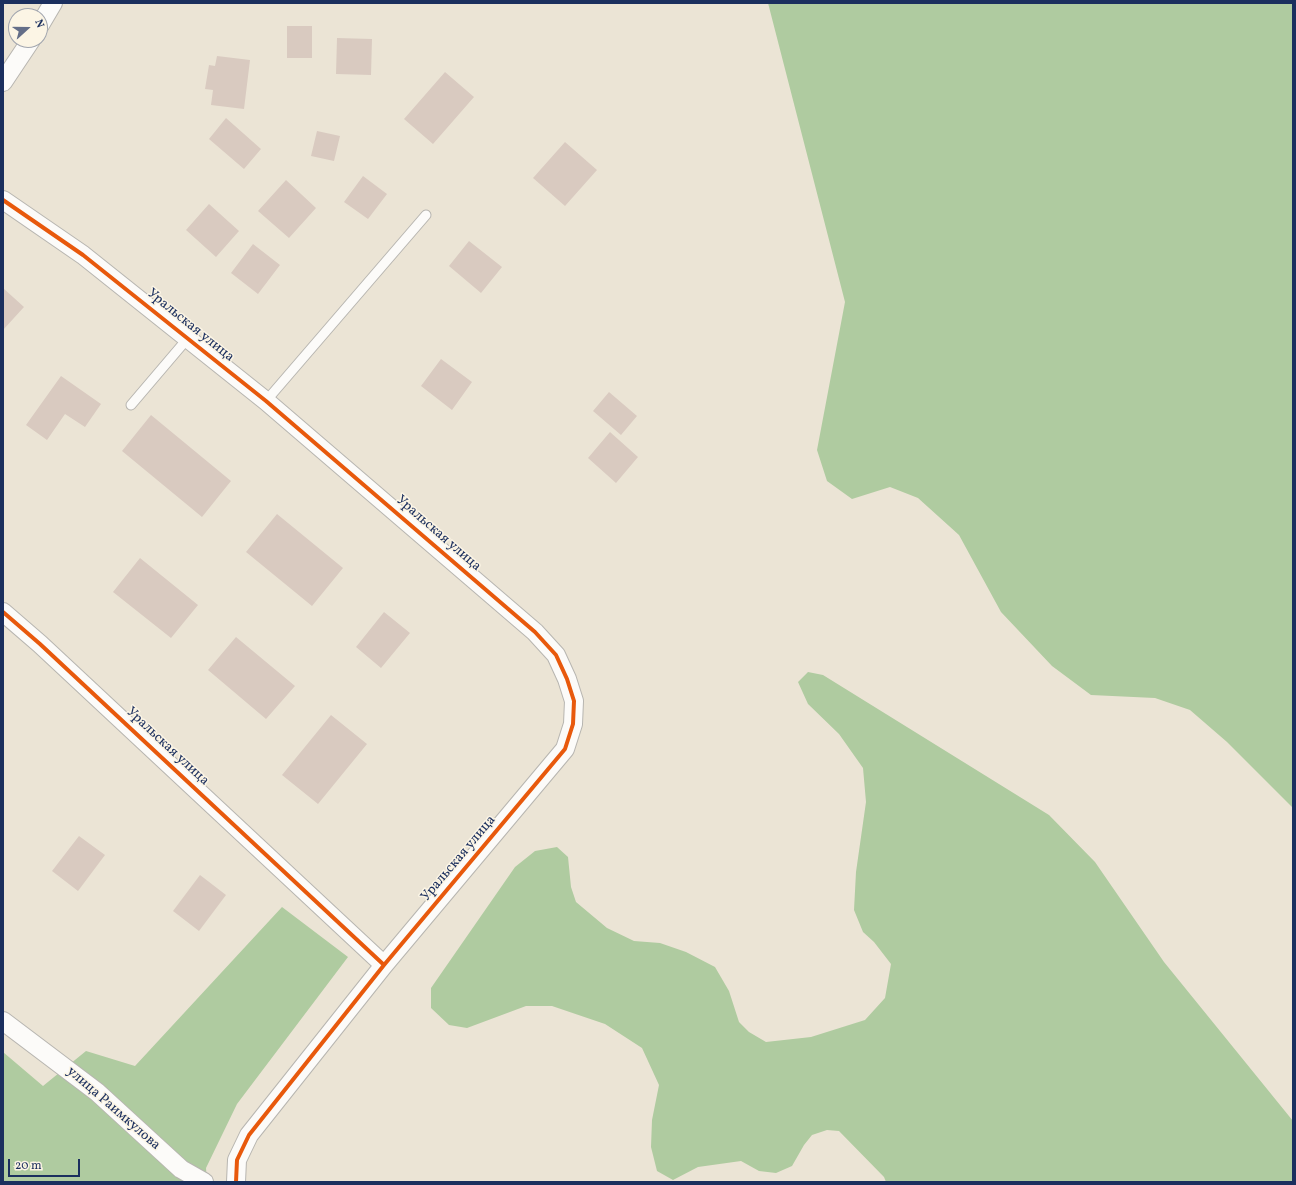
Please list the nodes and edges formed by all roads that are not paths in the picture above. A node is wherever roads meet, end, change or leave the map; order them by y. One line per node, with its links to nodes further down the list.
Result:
1 (26, 48): 2 (street)
2 (3, 82)
3 (3, 200): 5 (street, Уральская улица)
4 (426, 215): 6 (lane)
5 (188, 338): 6 (street, Уральская улица); 7 (lane)
6 (266, 401): 9 (street, Уральская улица)
7 (131, 405)
8 (3, 612): 9 (street, Уральская улица)
9 (384, 965): 12 (street, Уральская улица)
10 (3, 1021): 11 (street, улица Раимкулова)
11 (204, 1182)
12 (236, 1182)

